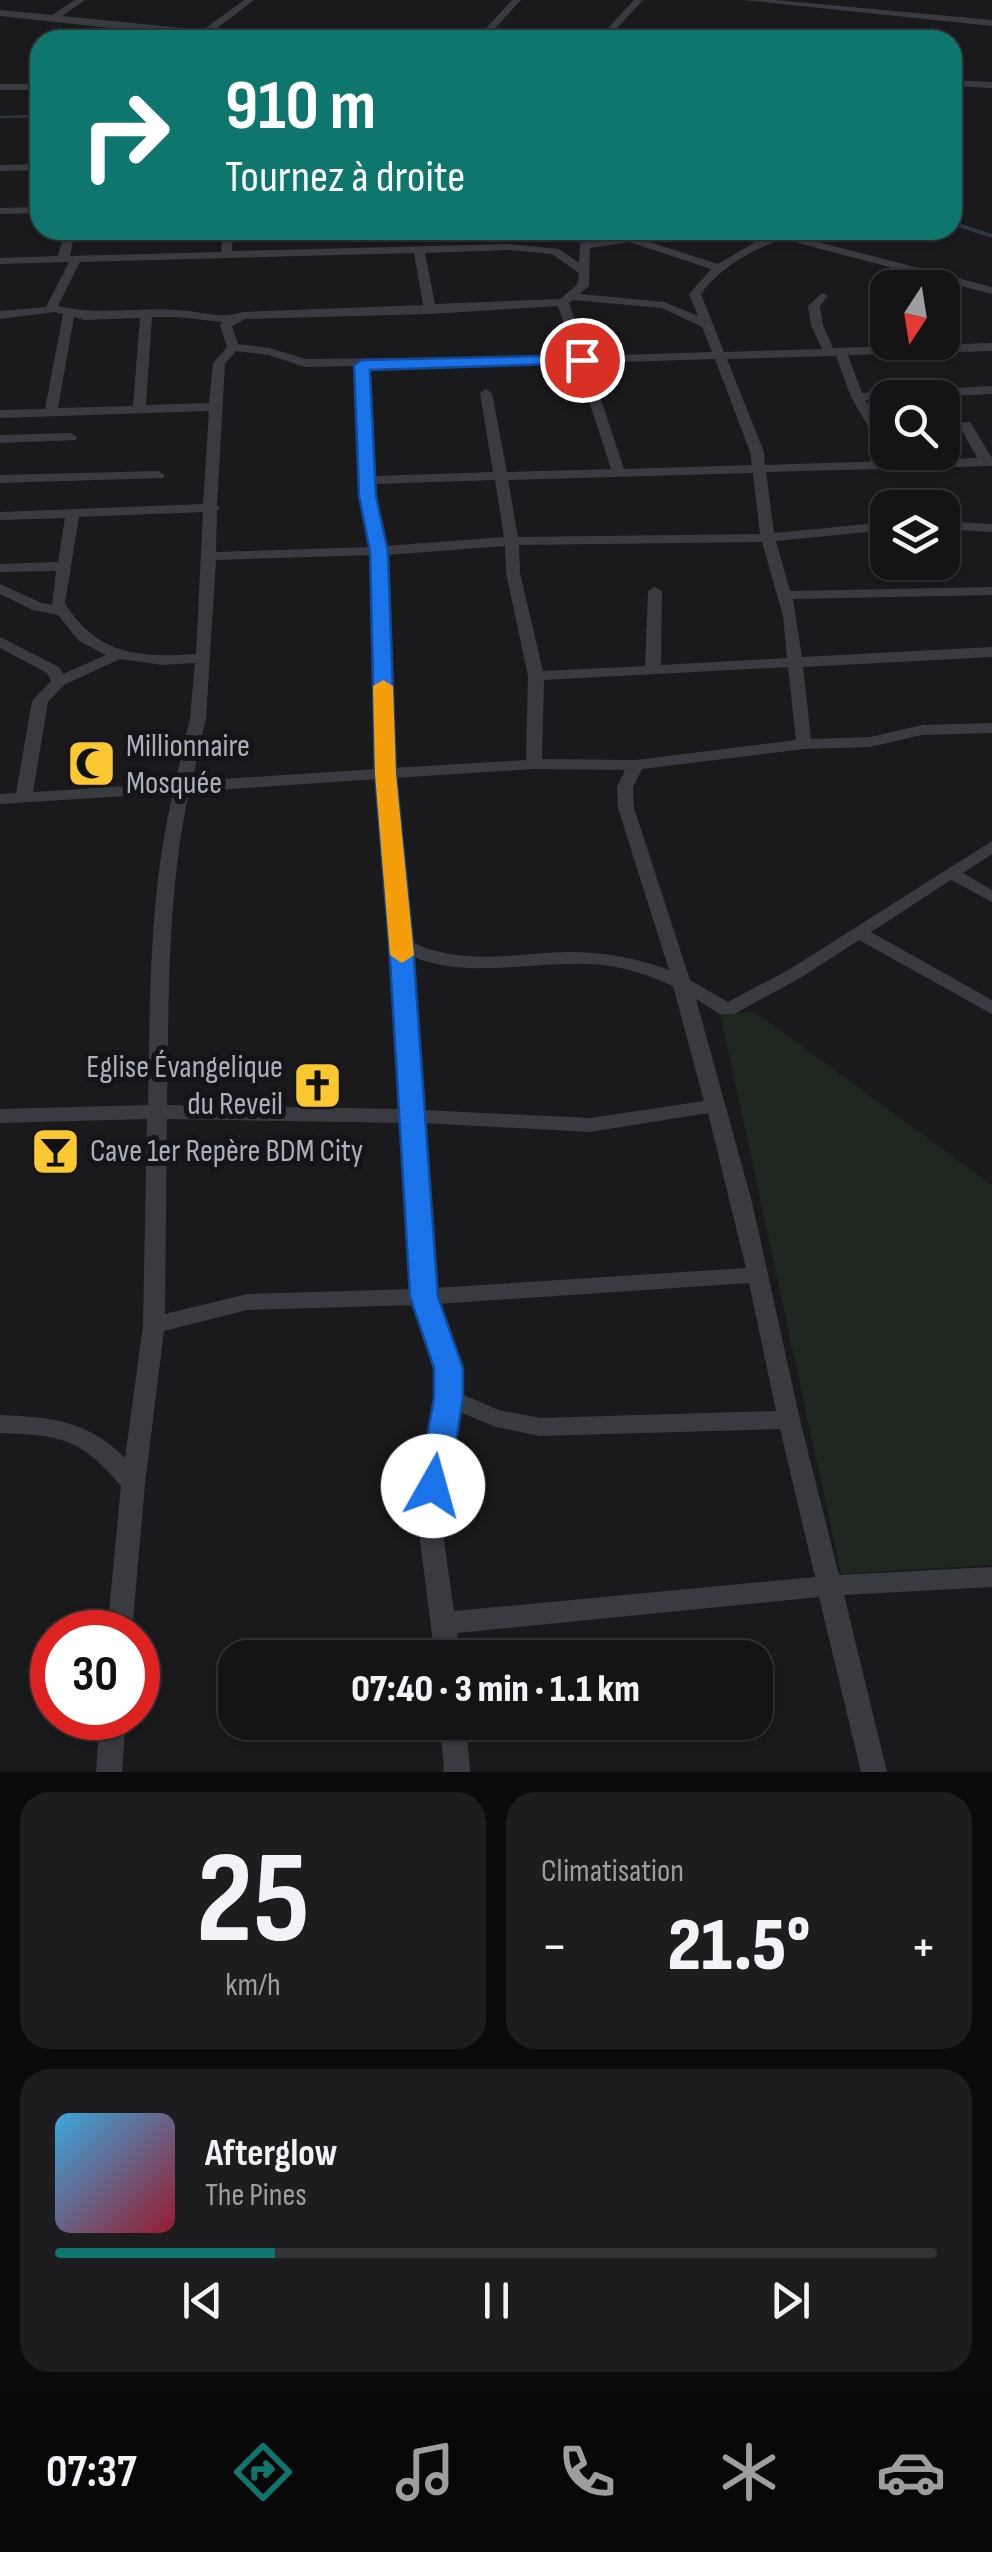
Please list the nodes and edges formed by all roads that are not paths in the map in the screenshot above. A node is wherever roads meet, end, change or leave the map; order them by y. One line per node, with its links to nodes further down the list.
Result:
1 (82, 0): 8 (street)
2 (250, 0): 11 (street)
3 (517, 0): 12 (street)
4 (639, 0): 13 (street)
5 (748, 0): 6 (street)
6 (772, 1): 9 (street)
7 (0, 13): 8 (street)
8 (55, 17): 10 (street)
9 (992, 23)
10 (176, 30)
11 (208, 30)
12 (488, 30)
13 (614, 30)
14 (962, 82): 15 (street)
15 (992, 84)
16 (0, 87): 17 (street)
17 (30, 87)
18 (30, 167): 19 (street)
19 (0, 168)
20 (30, 210): 21 (street)
21 (0, 211)
22 (70, 240): 30 (street)
23 (227, 240): 29 (street)
24 (622, 240): 33 (street)
25 (652, 240): 32 (street)
26 (775, 240): 32 (street)
27 (798, 240): 34 (street)
28 (419, 251): 29 (street); 33 (street); 38 (street)
29 (226, 255): 30 (street)
30 (70, 259): 31 (street); 37 (street)
31 (0, 262)
32 (719, 268): 43 (street)
33 (585, 272): 36 (street)
34 (992, 291)
35 (822, 296): 46 (street)
36 (569, 299): 38 (street); 43 (street); 48 (street)
37 (53, 308): 39 (street); 41 (street)
38 (430, 310): 42 (street)
39 (69, 313): 40 (street); 55 (street)
40 (146, 314): 42 (street); 54 (street)
41 (0, 315)
42 (232, 320): 44 (street)
43 (705, 324): 47 (street)
44 (233, 347): 49 (street); 53 (street)
45 (992, 347): 46 (street)
46 (835, 352): 47 (street); 52 (street)
47 (719, 356): 48 (street); 64 (street)
48 (582, 360): 49 (street); 65 (street)
49 (362, 365): 69 (street)
50 (992, 390): 52 (street)
51 (486, 392): 67 (street)
52 (857, 397): 57 (street)
53 (216, 407): 54 (street); 70 (street)
54 (139, 410): 55 (street)
55 (51, 413): 56 (street)
56 (0, 414)
57 (870, 420)
58 (965, 425): 63 (street)
59 (70, 437): 60 (street)
60 (0, 439)
61 (870, 458): 64 (street)
62 (960, 460): 63 (street)
63 (989, 462)
64 (758, 468): 65 (street); 76 (street)
65 (619, 474): 67 (street)
66 (158, 475): 68 (street)
67 (498, 476): 69 (street); 77 (street)
68 (0, 479)
69 (368, 480): 78 (street)
70 (213, 508): 71 (street); 79 (street)
71 (74, 513): 72 (street); 80 (street)
72 (0, 516)
73 (960, 526): 75 (street)
74 (870, 528): 76 (street)
75 (992, 528)
76 (768, 538): 77 (street); 85 (street)
77 (512, 541): 78 (street); 93 (street)
78 (379, 552): 79 (street); 99 (street)
79 (210, 556): 90 (street)
80 (66, 566): 81 (street); 86 (street)
81 (0, 568)
82 (0, 588): 86 (street)
83 (655, 591): 92 (street)
84 (992, 591): 85 (street)
85 (785, 596): 91 (street)
86 (62, 611): 89 (street)
87 (0, 642): 94 (street)
88 (992, 652): 91 (street)
89 (115, 656): 90 (street); 94 (street)
90 (204, 658): 100 (street)
91 (794, 660): 92 (street); 96 (street)
92 (653, 669): 93 (street)
93 (536, 676): 97 (street)
94 (59, 682): 101 (street)
95 (992, 728): 96 (street)
96 (804, 744): 98 (street)
97 (534, 764): 98 (street); 99 (street)
98 (636, 765): 108 (street)
99 (385, 774): 100 (street); 107 (street)
100 (181, 787): 101 (street); 111 (street)
101 (24, 796): 102 (street)
102 (0, 799)
103 (992, 846): 104 (street)
104 (953, 874): 105 (street); 106 (street)
105 (992, 898)
106 (859, 933): 108 (street); 109 (street)
107 (401, 944): 108 (street); 113 (street)
108 (681, 979): 110 (street)
109 (992, 1008)
110 (713, 1106): 113 (street); 114 (street)
111 (156, 1112): 112 (street); 113 (street); 116 (street)
112 (0, 1116)
113 (412, 1116): 115 (street)
114 (758, 1275): 115 (street); 118 (street)
115 (424, 1297): 116 (street); 117 (street)
116 (154, 1325): 120 (street)
117 (448, 1398): 118 (street); 124 (street)
118 (788, 1420): 122 (street)
119 (0, 1424): 120 (street)
120 (132, 1484): 123 (street)
121 (992, 1577): 122 (street)
122 (828, 1586): 124 (street); 130 (street)
123 (122, 1610)
124 (445, 1623): 125 (street)
125 (446, 1640)
126 (112, 1740): 128 (street)
127 (454, 1740): 129 (street)
128 (109, 1772)
129 (457, 1772)
130 (874, 1772)

